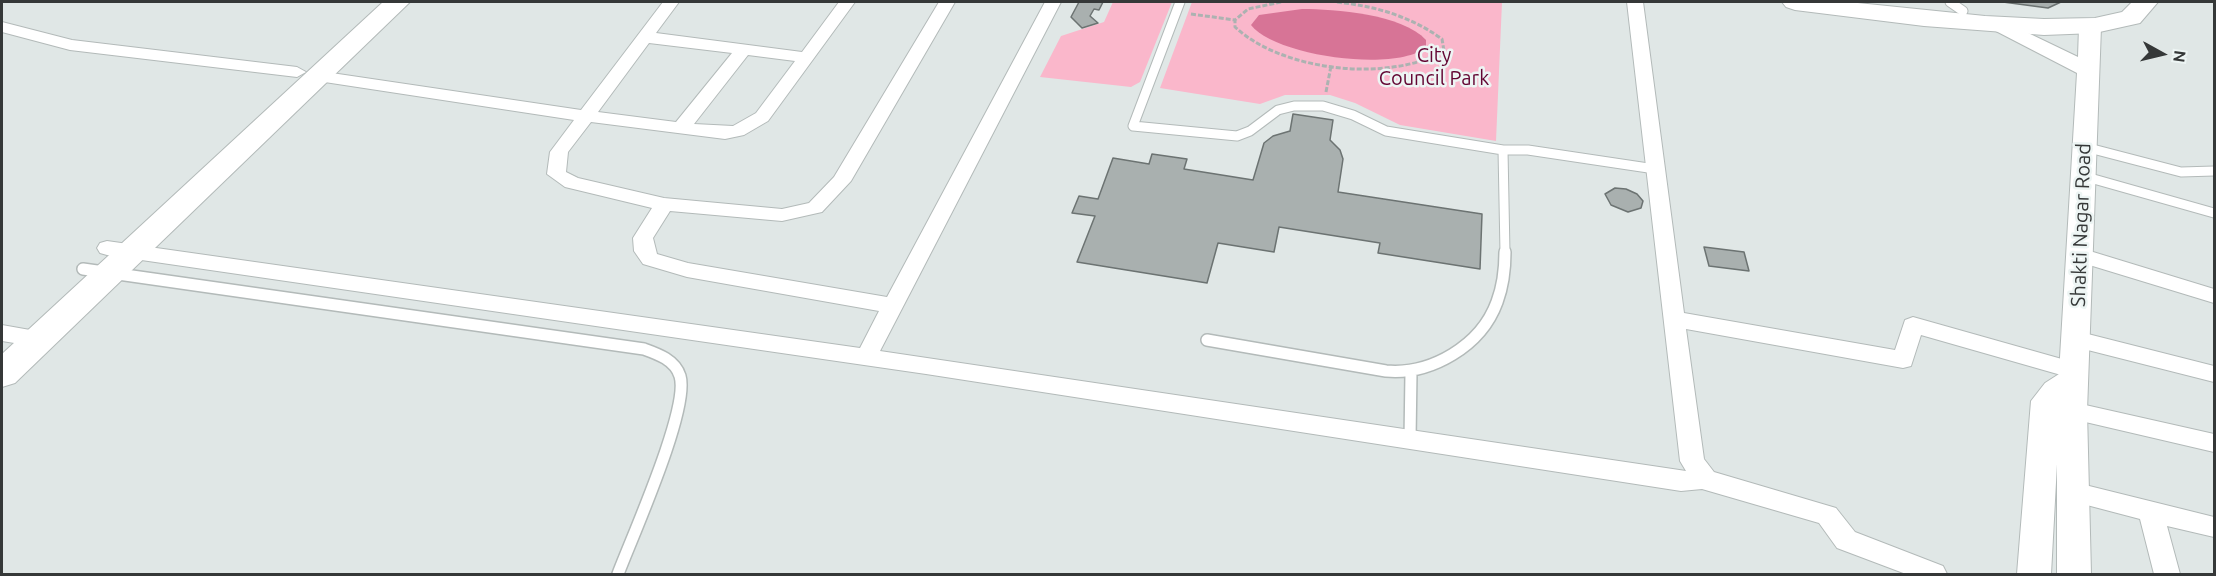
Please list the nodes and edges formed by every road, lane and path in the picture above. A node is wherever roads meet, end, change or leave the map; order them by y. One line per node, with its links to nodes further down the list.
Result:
1 (373, 2): 27 (highway)
2 (397, 2): 27 (highway)
3 (670, 2): 22 (street)
4 (847, 2): 24 (street)
5 (947, 2): 36 (street)
6 (1053, 2): 41 (street)
7 (1180, 2): 17 (lane)
8 (1281, 2): 18 (path)
9 (1336, 2): 10 (path)
10 (1344, 2): 25 (path)
11 (1635, 2): 33 (street)
12 (1795, 2): 19 (highway)
13 (1879, 2): 16 (highway)
14 (2116, 2): 16 (highway)
15 (2145, 2): 21 (highway)
16 (1956, 6)
17 (1176, 12): 18 (path); 28 (lane)
18 (1235, 20): 25 (path)
19 (1999, 25): 21 (highway); 26 (street)
20 (2, 27): 27 (street)
21 (2090, 27): 26 (street, Shakti Nagar Road)
22 (645, 37): 23 (street); 29 (street)
23 (743, 50): 24 (street); 30 (street)
24 (806, 57): 30 (street)
25 (1331, 66): 28 (path)
26 (2087, 70): 31 (street, Shakti Nagar Road)
27 (308, 74): 29 (street); 39 (highway)
28 (1323, 106): 32 (lane)
29 (585, 116): 30 (street); 36 (street)
30 (680, 129)
31 (2085, 147): 34 (lane); 35 (street, Shakti Nagar Road)
32 (1503, 150): 33 (lane); 47 (lane)
33 (1655, 169): 42 (street)
34 (2214, 171)
35 (2083, 176): 37 (lane); 38 (street, Shakti Nagar Road)
36 (664, 204): 41 (street)
37 (2214, 213)
38 (2080, 255): 40 (street); 44 (street, Shakti Nagar Road)
39 (108, 261): 43 (highway); 46 (street); 58 (lane)
40 (2214, 296)
41 (893, 306): 46 (street)
42 (1673, 319): 50 (street); 54 (street)
43 (14, 338): 48 (highway)
44 (2076, 339): 49 (street); 50 (street, Shakti Nagar Road)
45 (1207, 340): 47 (lane)
46 (866, 357): 52 (street)
47 (1411, 373): 52 (lane)
48 (2, 374)
49 (2214, 374)
50 (2075, 375): 51 (street, Shakti Nagar Road); 60 (street)
51 (2072, 411): 53 (street); 55 (street, Shakti Nagar Road)
52 (1410, 439): 54 (street)
53 (2214, 443)
54 (1705, 479): 59 (street)
55 (2073, 492): 56 (street); 61 (street, Shakti Nagar Road)
56 (2151, 511): 57 (street); 62 (street)
57 (2214, 526)
58 (618, 574)
59 (1934, 574)
60 (2034, 574)
61 (2074, 574)
62 (2167, 574)

